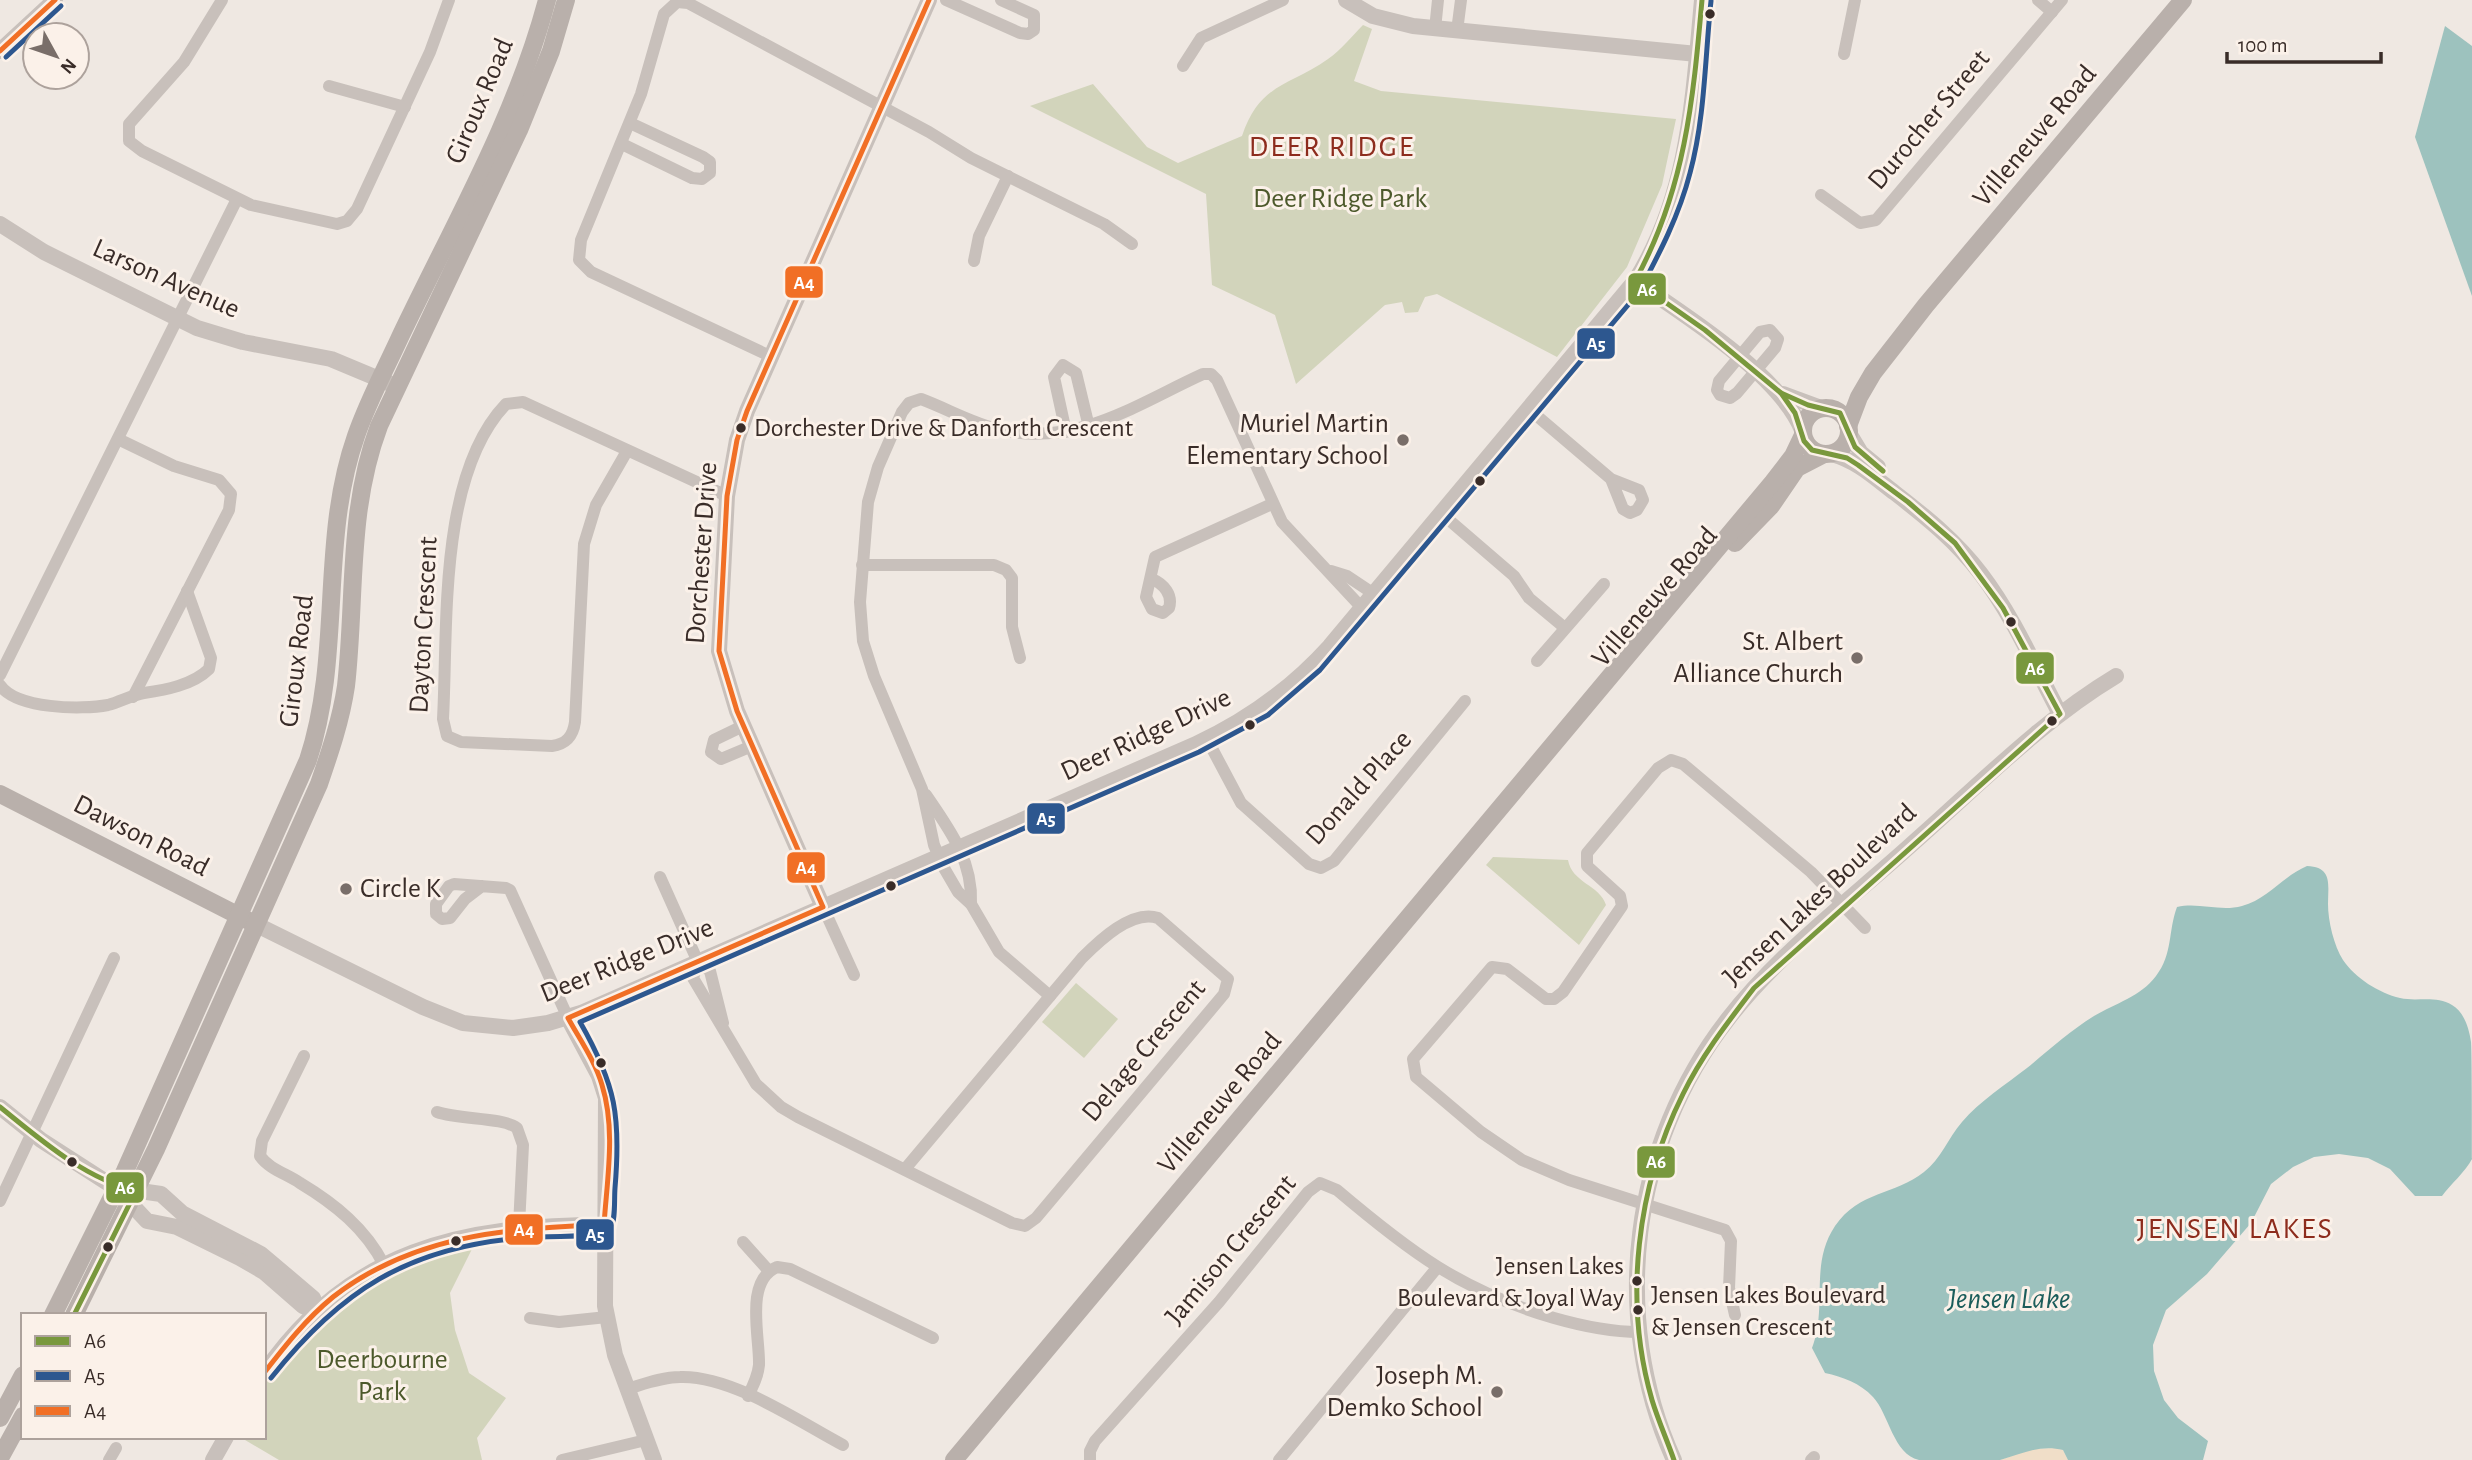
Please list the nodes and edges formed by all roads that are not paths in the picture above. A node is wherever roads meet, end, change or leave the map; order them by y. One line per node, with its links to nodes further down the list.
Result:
1 (55, 0): 22 (street)
2 (222, 0): 33 (street)
3 (449, 0): 28 (street)
4 (547, 0): 43 (main road, Giroux Road)
5 (566, 0): 44 (main road, Giroux Road)
6 (929, 0): 27 (street, Dorchester Drive)
7 (946, 0): 8 (street)
8 (1002, 0)
9 (1283, 0): 25 (street)
10 (1346, 0): 20 (street)
11 (1438, 0): 20 (street)
12 (1461, 0): 21 (street)
13 (1702, 0): 23 (street, Deer Ridge Drive)
14 (1854, 0): 24 (street)
15 (2038, 0): 19 (street)
16 (2062, 0): 19 (street, Durocher Street)
17 (2183, 0): 38 (main road, Villeneuve Road)
18 (679, 1): 27 (street); 29 (street)
19 (2052, 12): 32 (street, Durocher Street)
20 (1435, 29): 21 (street)
21 (1457, 31): 23 (street)
22 (0, 51)
23 (1697, 54): 37 (street, Deer Ridge Drive)
24 (1844, 54)
25 (1183, 66)
26 (329, 86): 28 (street)
27 (882, 106): 31 (street); 40 (street, Dorchester Drive)
28 (405, 107): 33 (street)
29 (630, 123): 30 (street); 30 (street)
30 (622, 144): 40 (street)
31 (1008, 176): 35 (street); 36 (street)
32 (1821, 195)
33 (237, 199): 39 (street)
34 (0, 224): 39 (street, Larson Avenue)
35 (1132, 244)
36 (974, 261)
37 (1635, 281): 41 (street); 47 (street, Deer Ridge Drive)
38 (1926, 305): 46 (main road, Villeneuve Road); 49 (main road, Villeneuve Road)
39 (178, 319): 43 (street, Larson Avenue); 52 (street)
40 (772, 357): 56 (street, Dorchester Drive)
41 (1739, 358): 42 (street); 42 (street); 42 (street)
42 (1755, 372): 45 (street)
43 (381, 379): 44 (street, Larson Avenue); 89 (main road, Giroux Road)
44 (398, 387): 90 (main road, Giroux Road)
45 (1781, 393): 46 (street); 51 (street)
46 (1824, 408): 49 (main road); 51 (main road)
47 (1530, 410): 55 (street); 59 (street, Deer Ridge Drive)
48 (1089, 427): 50 (street); 50 (street); 57 (street)
49 (1849, 430): 54 (main road); 58 (street)
50 (1066, 432): 60 (street)
51 (1803, 433): 54 (main road); 79 (main road, Villeneuve Road)
52 (118, 439): 64 (street); 70 (street)
53 (627, 451): 53 (street, Dayton Crescent); 56 (street, Dayton Crescent)
54 (1828, 454): 58 (street); 79 (main road, Villeneuve Road)
55 (1611, 479)
56 (727, 496): 76 (street, Dorchester Drive)
57 (1272, 504): 61 (street); 62 (street)
58 (1912, 505): 75 (street)
59 (1441, 514): 65 (street, Deer Ridge Drive); 67 (street)
60 (862, 565): 68 (street); 80 (street)
61 (1331, 571): 65 (street); 66 (street)
62 (1152, 579)
63 (1604, 584): 67 (street)
64 (187, 591): 73 (street); 73 (street)
65 (1374, 594): 66 (street, Deer Ridge Drive)
66 (1362, 608): 77 (street, Deer Ridge Drive)
67 (1565, 628): 69 (street)
68 (1020, 658)
69 (1537, 661)
70 (0, 675)
71 (2116, 676): 75 (street, Jensen Lakes Boulevard)
72 (0, 685): 73 (street)
73 (133, 697)
74 (1465, 701): 77 (street, Donald Place)
75 (2060, 714): 87 (street, Jensen Lakes Boulevard)
76 (743, 726): 78 (street, Dorchester Drive); 78 (street)
77 (1207, 739): 82 (street, Deer Ridge Drive)
78 (752, 746): 88 (street, Dorchester Drive)
79 (1527, 779): 135 (main road, Villeneuve Road)
80 (922, 789): 82 (street); 83 (street)
81 (0, 794): 89 (main road, Dawson Road)
82 (960, 848): 83 (street, Deer Ridge Drive); 86 (street)
83 (939, 856): 86 (street); 88 (street, Deer Ridge Drive)
84 (660, 877): 93 (street)
85 (482, 886): 96 (street)
86 (971, 904): 95 (street)
87 (1844, 905): 91 (street); 105 (street, Jensen Lakes Boulevard); 105 (street)
88 (823, 907): 93 (street, Deer Ridge Drive); 94 (street)
89 (239, 916): 90 (main road, Dawson Road); 102 (main road, Giroux Road)
90 (257, 925): 96 (street, Deer Ridge Drive); 103 (main road, Giroux Road)
91 (1865, 928)
92 (114, 958): 100 (street)
93 (698, 962): 96 (street, Deer Ridge Drive); 101 (street, Delage Crescent)
94 (854, 975)
95 (1050, 996): 101 (street, Delage Crescent); 101 (street, Delage Crescent)
96 (568, 1018): 106 (street)
97 (304, 1056): 109 (street)
98 (0, 1107): 100 (street)
99 (437, 1112): 107 (street)
100 (32, 1134): 102 (street); 104 (street)
101 (905, 1169)
102 (117, 1188): 103 (street); 113 (main road, Giroux Road)
103 (133, 1198): 112 (street); 112 (street); 114 (main road, Giroux Road)
104 (0, 1201)
105 (1645, 1203): 115 (street); 118 (street, Jensen Lakes Boulevard)
106 (604, 1225): 107 (street); 116 (street)
107 (519, 1226): 109 (street)
108 (743, 1242): 111 (street)
109 (384, 1265): 112 (street)
110 (1436, 1269): 118 (street); 136 (street, Jamison Crescent); 137 (street)
111 (769, 1271): 119 (street); 123 (street)
112 (318, 1312): 120 (street)
113 (55, 1313)
114 (75, 1313)
115 (1735, 1315)
116 (607, 1317): 117 (street); 122 (street)
117 (530, 1318)
118 (1639, 1332): 138 (street, Jensen Lakes Boulevard)
119 (933, 1338)
120 (266, 1371)
121 (21, 1379): 124 (main road)
122 (627, 1389): 123 (street); 127 (street)
123 (748, 1396): 128 (street)
124 (0, 1418)
125 (21, 1420): 130 (main road)
126 (225, 1439): 132 (street)
127 (646, 1440): 133 (street); 134 (street)
128 (843, 1445)
129 (116, 1448): 131 (street)
130 (0, 1458)
131 (109, 1460)
132 (213, 1460)
133 (562, 1460)
134 (654, 1460)
135 (954, 1460)
136 (1090, 1460)
137 (1279, 1460)
138 (1674, 1460)

